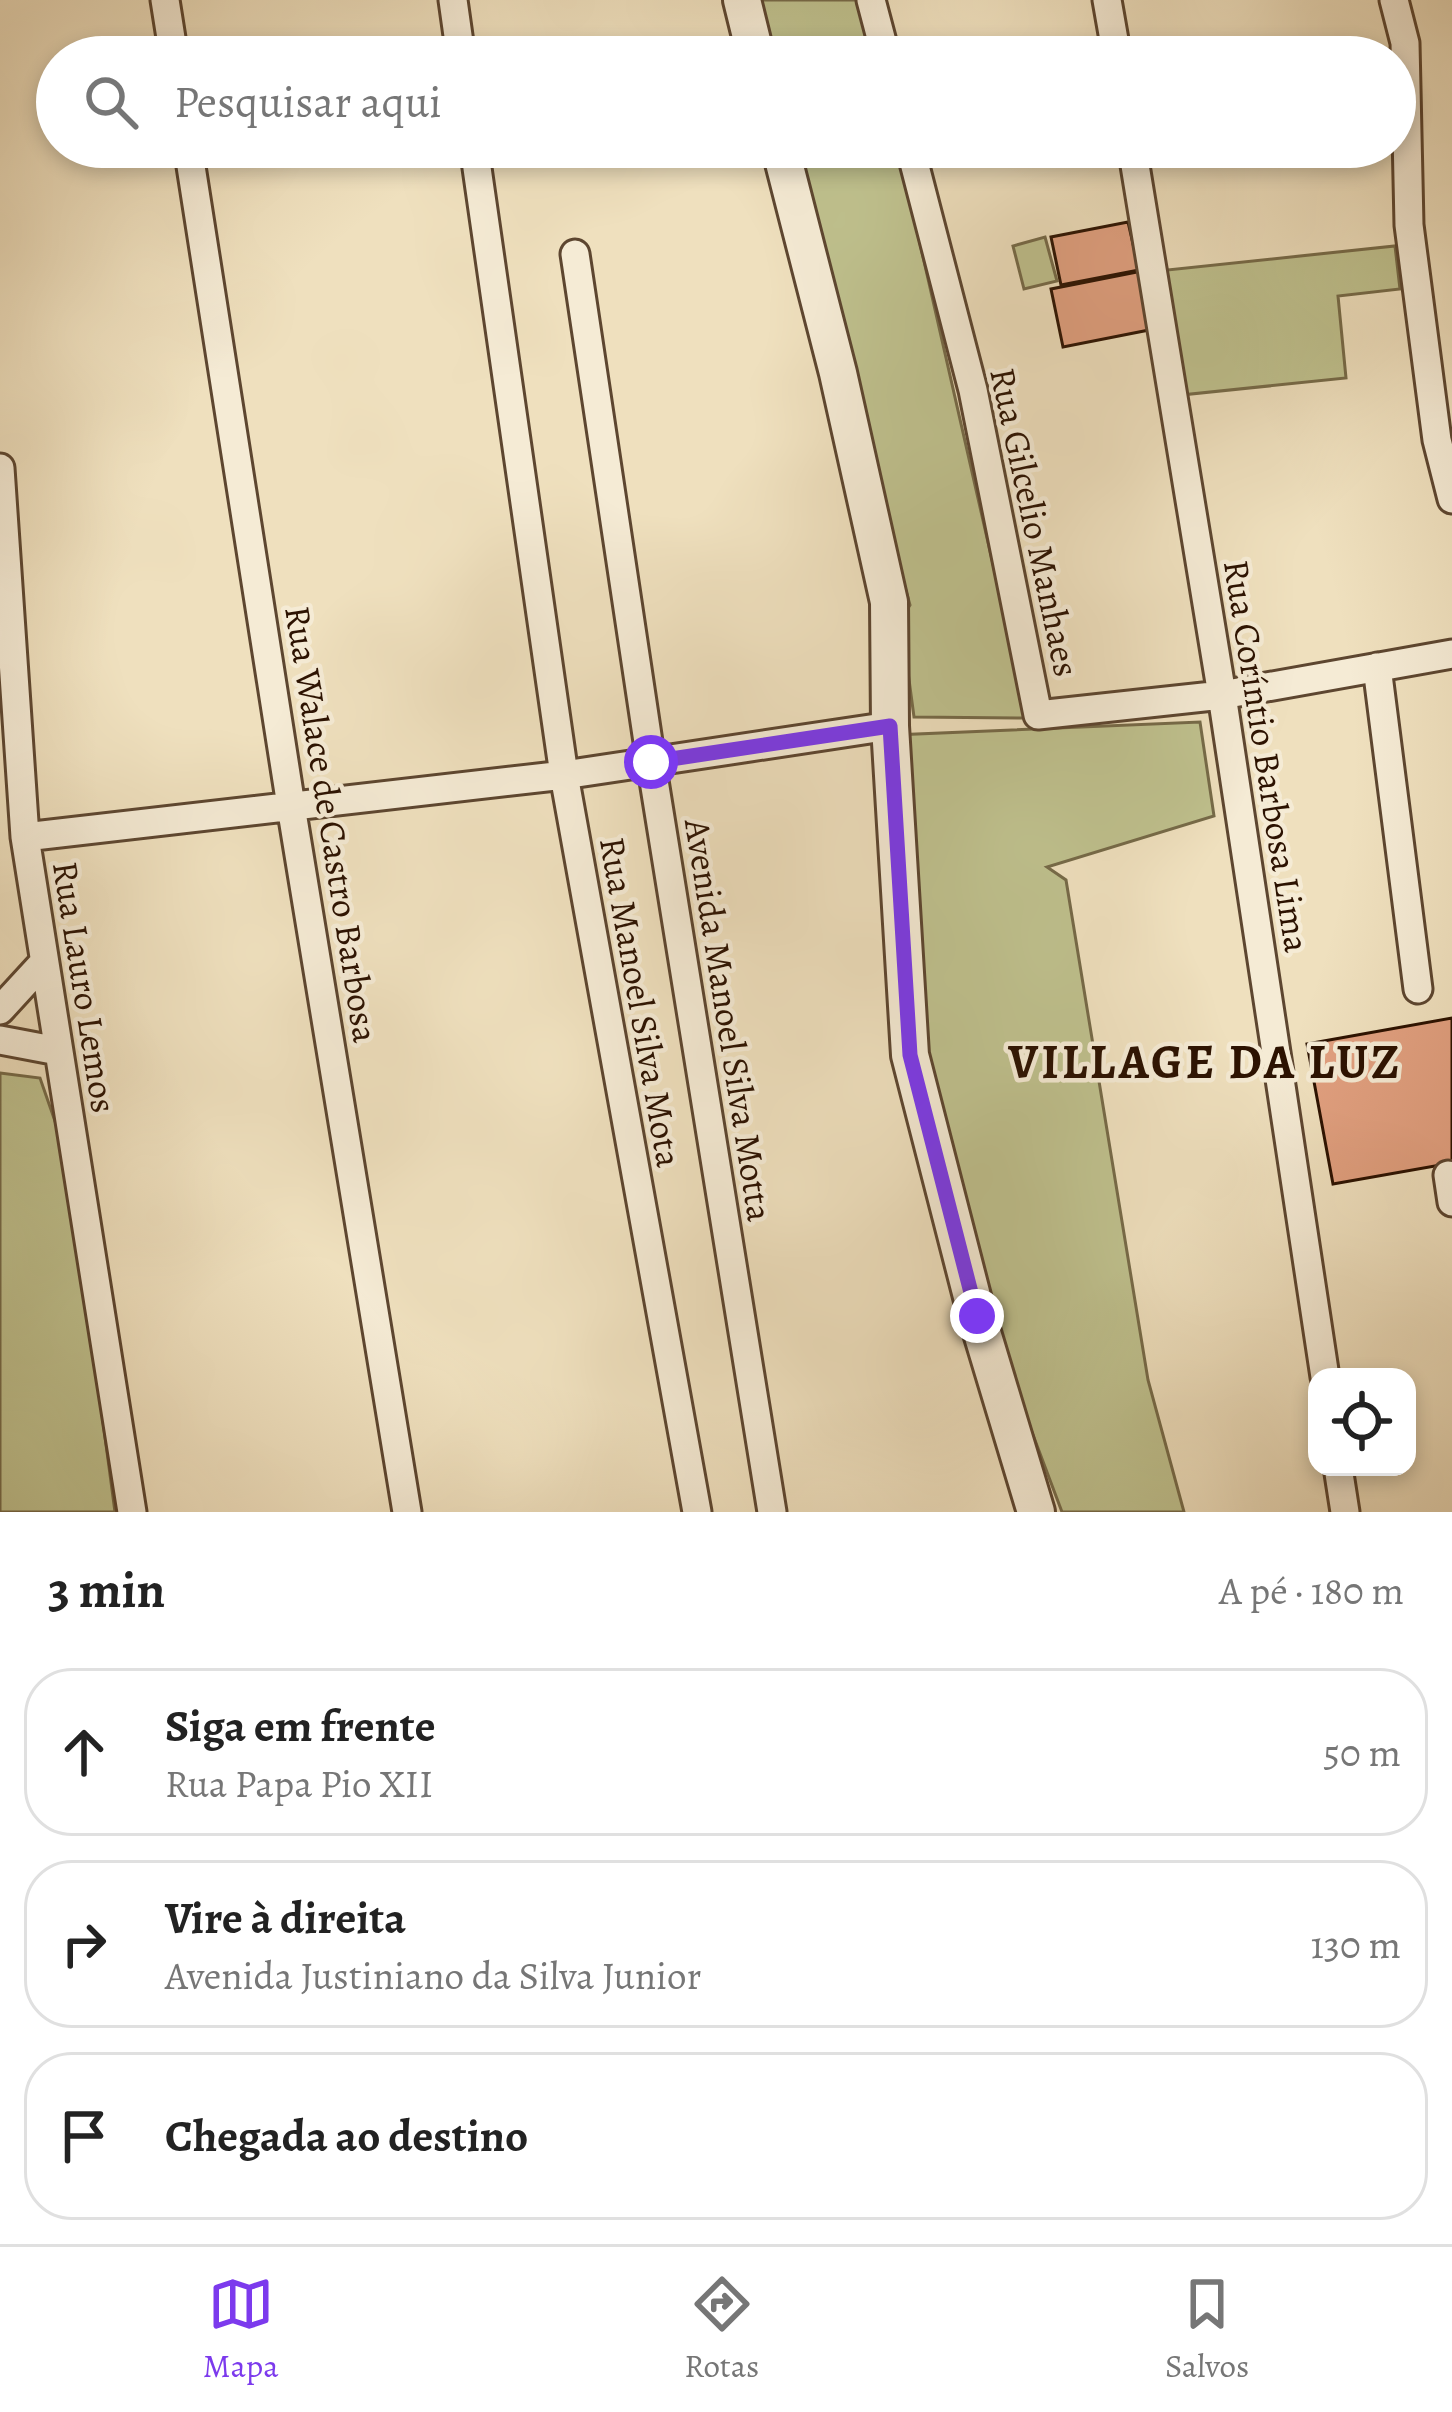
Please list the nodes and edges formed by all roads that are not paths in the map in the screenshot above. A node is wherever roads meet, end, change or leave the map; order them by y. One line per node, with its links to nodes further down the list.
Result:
1 (165, 0): 8 (street)
2 (453, 0): 9 (street)
3 (742, 0): 10 (street)
4 (871, 0): 11 (street)
5 (1107, 0): 12 (street)
6 (1394, 0): 13 (street)
7 (1413, 0): 14 (street)
8 (171, 36)
9 (458, 36)
10 (751, 36)
11 (880, 36)
12 (1113, 36)
13 (1404, 36)
14 (1407, 36)
15 (191, 168): 30 (street, Rua Walace de Castro Barbosa)
16 (477, 168): 29 (street, Rua Manoel Silva Mota)
17 (785, 168): 27 (street)
18 (916, 168): 26 (street, Rua Gilcelio Manhaes)
19 (1135, 168): 26 (street, Rua Coríntio Barbosa Lima)
20 (1408, 168): 23 (street)
21 (575, 254): 28 (street, Avenida Manoel Silva Motta)
22 (0, 469): 31 (street, Rua Lauro Lemos)
23 (1452, 499)
24 (1452, 654): 25 (street, Rua Gilcelio Manhaes)
25 (1377, 668): 26 (street, Rua Gilcelio Manhaes); 33 (street)
26 (1222, 695): 37 (street, Rua Coríntio Barbosa Lima)
27 (890, 726): 28 (street); 43 (street)
28 (651, 762): 29 (street); 42 (street, Avenida Manoel Silva Motta)
29 (564, 775): 30 (street); 41 (street, Rua Manoel Silva Mota)
30 (291, 806): 31 (street); 40 (street, Rua Walace de Castro Barbosa)
31 (25, 837): 32 (street, Rua Lauro Lemos)
32 (44, 962): 34 (street); 36 (street, Rua Lauro Lemos)
33 (1418, 989)
34 (0, 1010)
35 (0, 1040): 36 (street)
36 (58, 1051): 39 (street, Rua Lauro Lemos)
37 (1324, 1368)
38 (1339, 1476): 44 (street)
39 (132, 1512)
40 (407, 1512)
41 (697, 1512)
42 (772, 1512)
43 (1036, 1512)
44 (1345, 1512)

